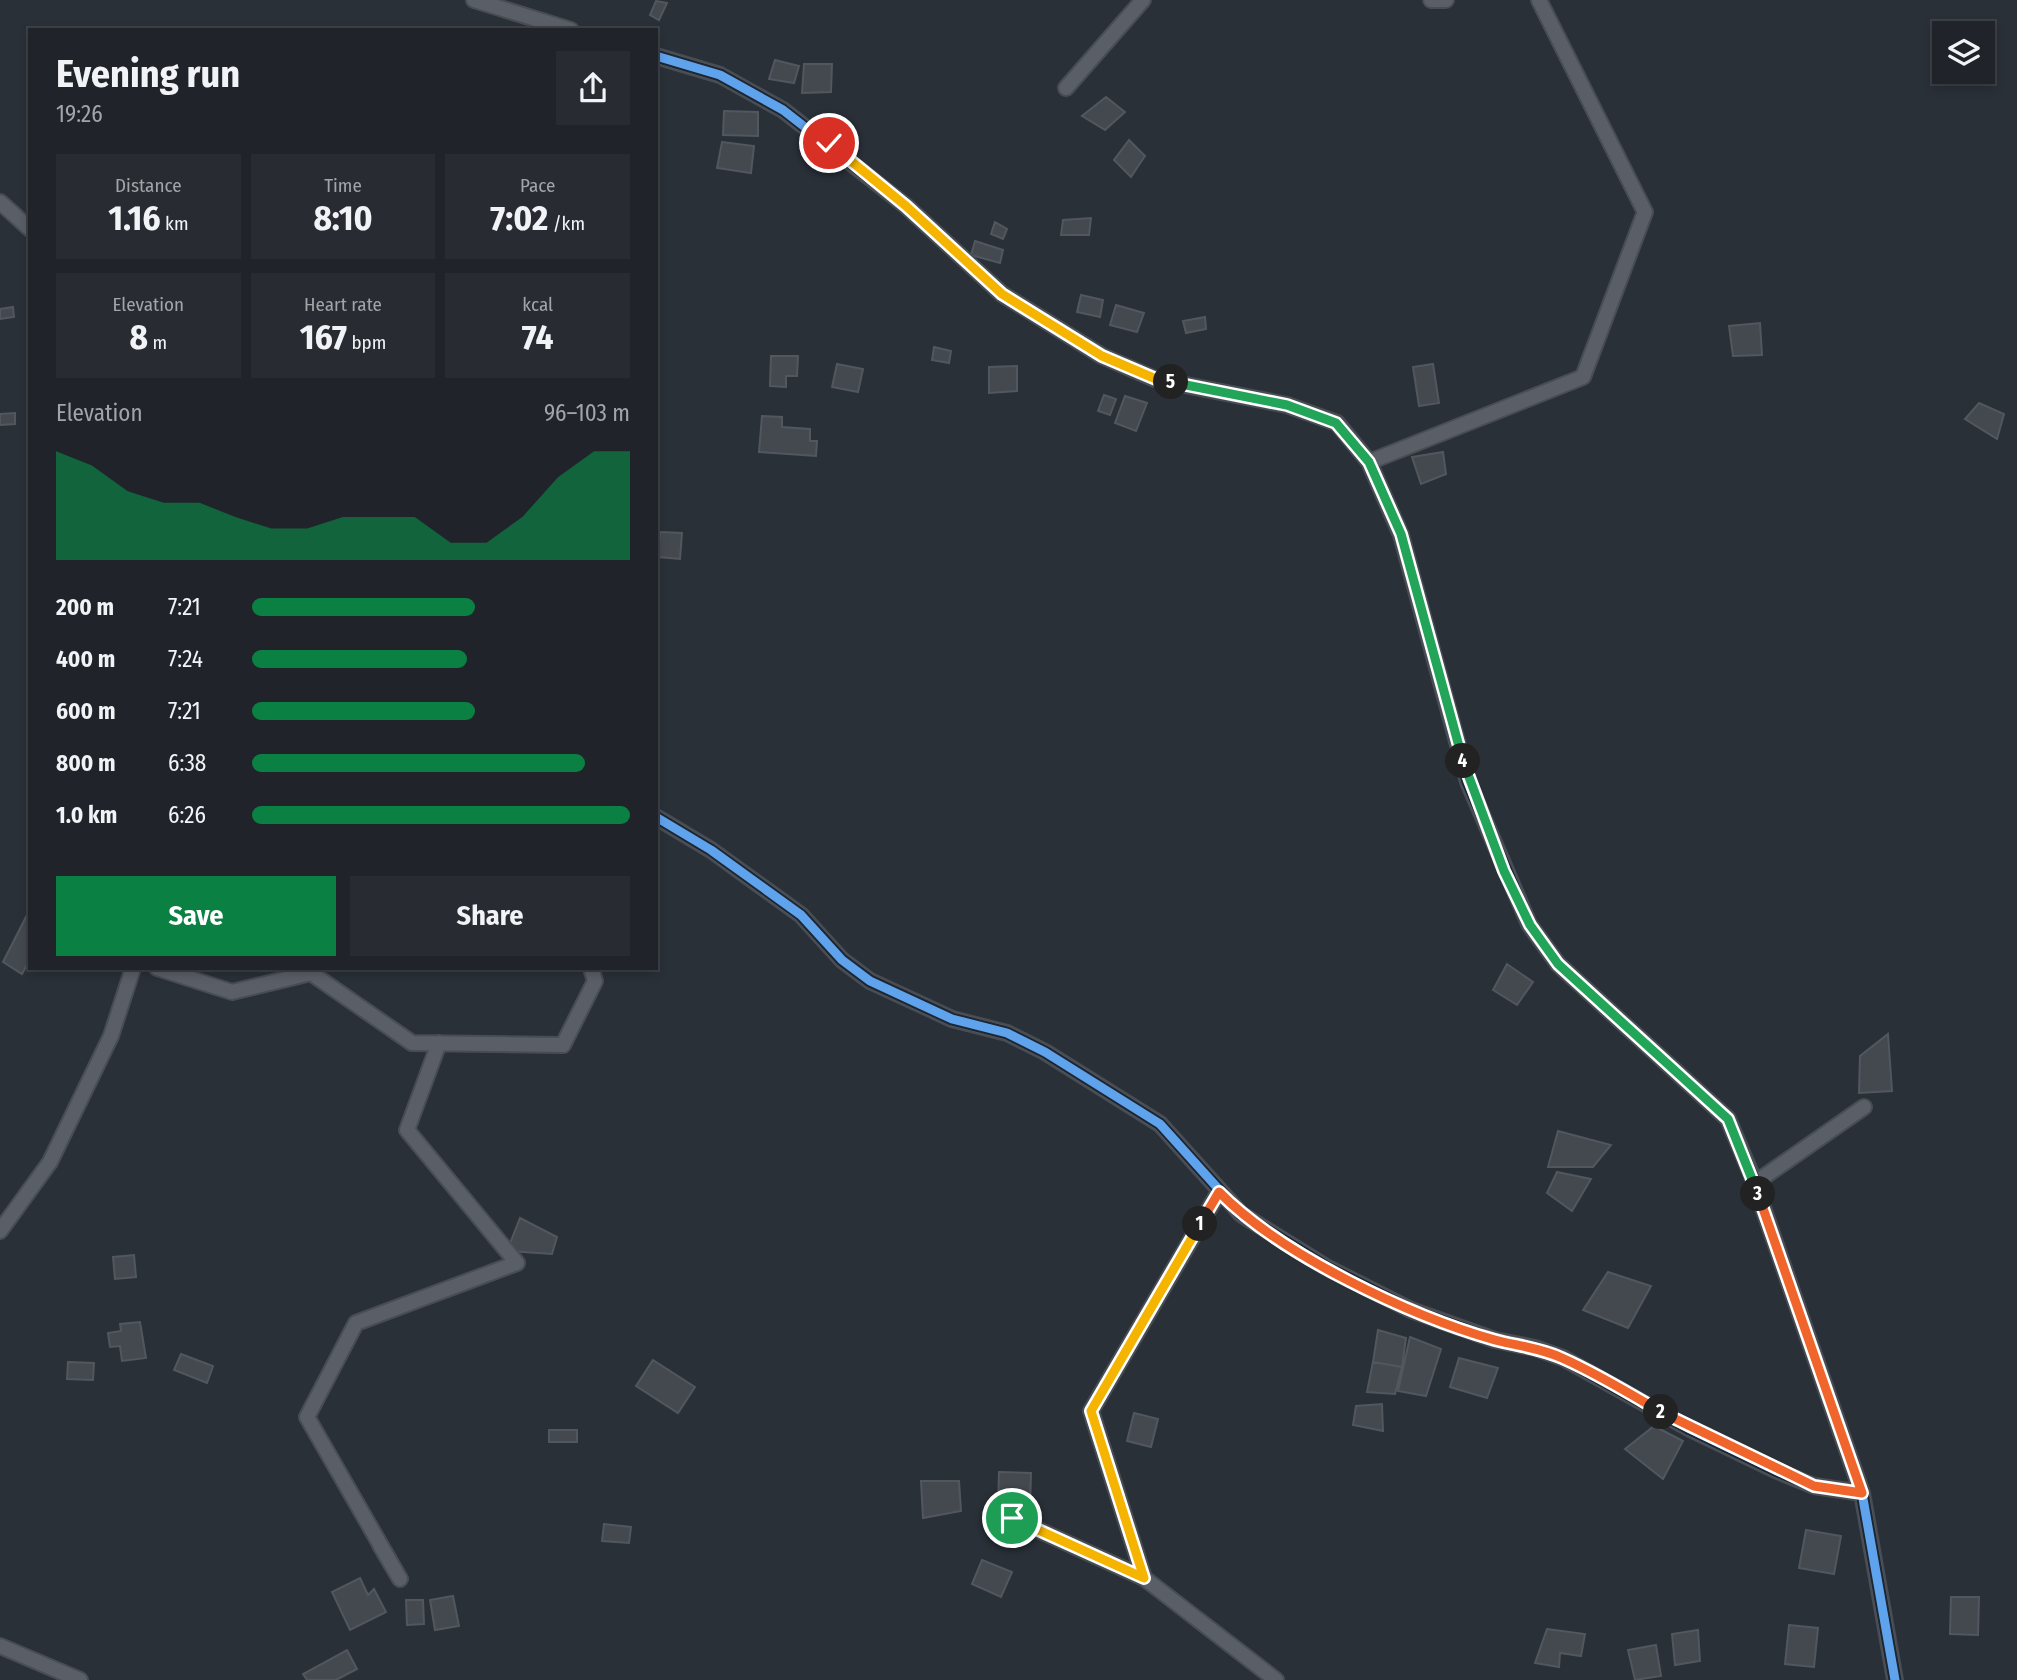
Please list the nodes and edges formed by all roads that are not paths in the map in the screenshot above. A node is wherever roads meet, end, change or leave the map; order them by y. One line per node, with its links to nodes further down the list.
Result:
1 (474, 0): 6 (street)
2 (1143, 0): 8 (street)
3 (1431, 0): 4 (street)
4 (1446, 0)
5 (1539, 0): 11 (street)
6 (565, 28)
7 (658, 57): 11 (street)
8 (1066, 88)
9 (0, 202): 10 (street)
10 (28, 227)
11 (1369, 462): 18 (street)
12 (658, 818): 19 (street)
13 (132, 970): 20 (street)
14 (163, 970): 16 (street)
15 (592, 970): 16 (street)
16 (439, 1043): 23 (street)
17 (1864, 1107): 18 (street)
18 (1755, 1183): 21 (street)
19 (1219, 1192): 21 (street); 24 (street)
20 (0, 1231)
21 (1862, 1493): 28 (street)
22 (1012, 1518): 24 (street)
23 (380, 1545)
24 (1144, 1578): 27 (street)
25 (0, 1646): 26 (street)
26 (80, 1680)
27 (1276, 1680)
28 (1895, 1680)

